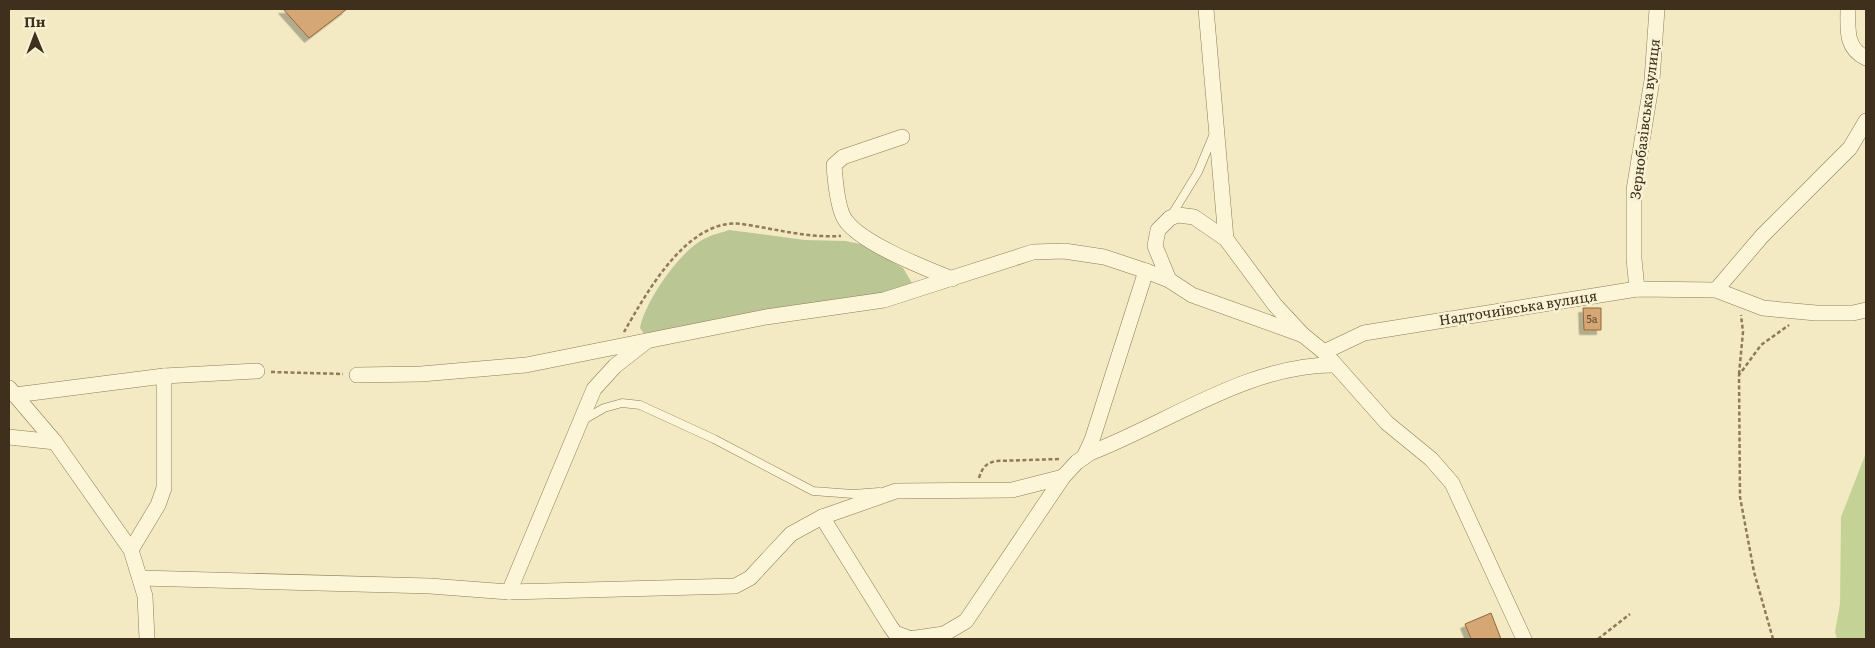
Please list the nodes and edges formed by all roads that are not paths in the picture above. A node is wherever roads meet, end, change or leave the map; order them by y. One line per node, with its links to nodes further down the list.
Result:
1 (1206, 9): 6 (street)
2 (1657, 9): 13 (street, Зернобазівська вулиця)
3 (1848, 9): 4 (street)
4 (1866, 58)
5 (1866, 121): 14 (street)
6 (1216, 124): 8 (lane); 9 (street)
7 (902, 137): 11 (street)
8 (1170, 218): 9 (street); 12 (street)
9 (1226, 239): 16 (street)
10 (1146, 271): 11 (street); 12 (street); 27 (street)
11 (952, 279): 17 (street)
12 (1170, 280): 16 (street)
13 (1637, 289): 14 (street, Надточиївська вулиця); 18 (street, Надточиївська вулиця)
14 (1716, 290): 15 (street, Надточиївська вулиця)
15 (1866, 310)
16 (1303, 335): 18 (street)
17 (651, 339): 21 (street); 24 (street)
18 (1324, 352): 19 (street)
19 (1335, 365): 27 (street); 36 (street)
20 (257, 371): 22 (street)
21 (357, 375)
22 (164, 376): 23 (street); 31 (street)
23 (12, 391): 26 (street)
24 (578, 424): 29 (lane); 33 (street)
25 (11, 435): 26 (street)
26 (55, 442): 31 (street)
27 (1084, 457): 28 (street)
28 (1063, 477): 29 (street); 35 (street)
29 (896, 491): 30 (street)
30 (822, 517): 33 (street); 35 (street)
31 (131, 550): 32 (street)
32 (141, 578): 33 (street); 34 (street)
33 (508, 592)
34 (148, 639)
35 (910, 639)
36 (1524, 639)

